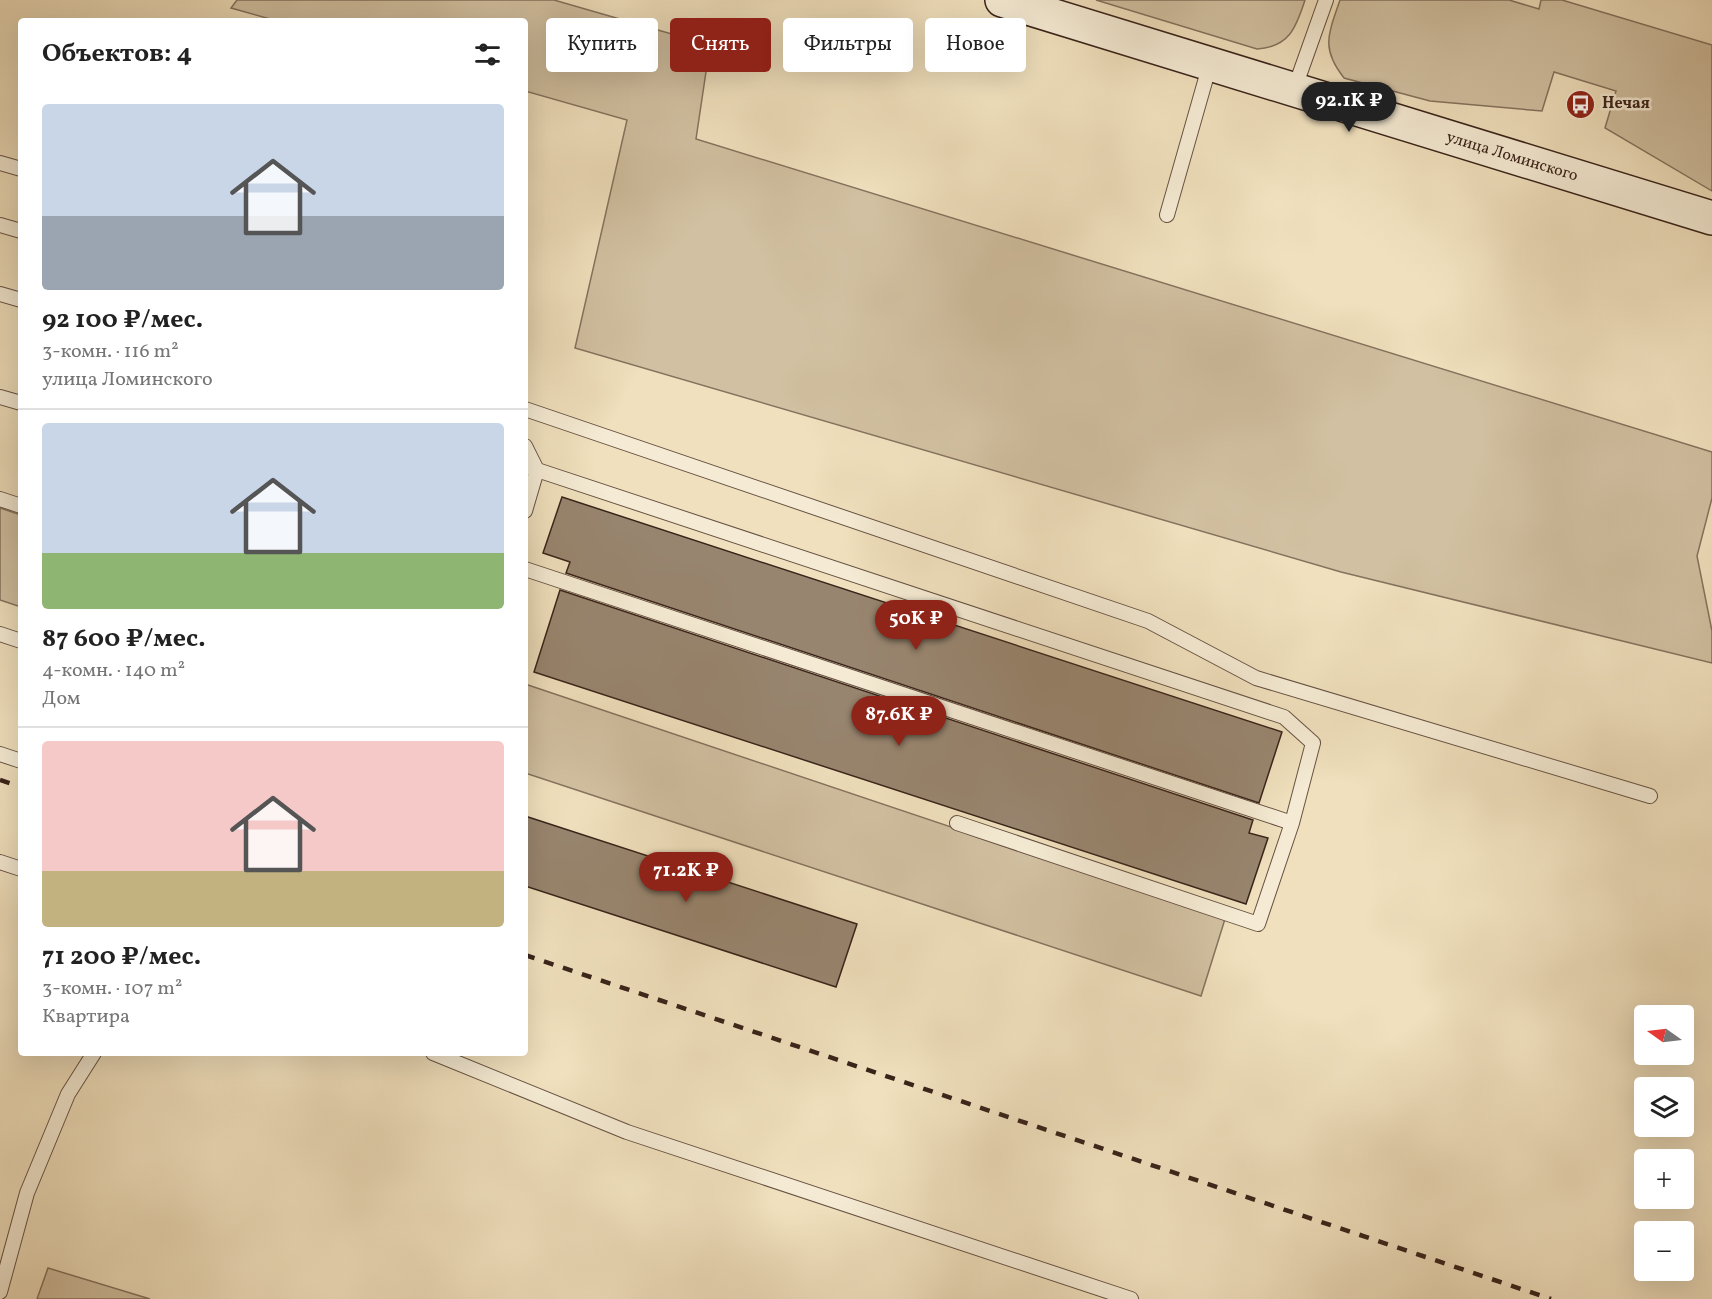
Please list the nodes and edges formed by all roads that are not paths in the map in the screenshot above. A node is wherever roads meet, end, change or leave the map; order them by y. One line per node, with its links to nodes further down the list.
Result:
1 (1002, 0): 3 (street, улица Ломинского)
2 (1326, 0): 4 (lane)
3 (1210, 64): 4 (street, улица Ломинского); 7 (lane)
4 (1294, 90): 8 (street, улица Ломинского)
5 (0, 163): 6 (lane)
6 (18, 168)
7 (1167, 215)
8 (1712, 218)
9 (0, 225): 10 (lane)
10 (18, 230)
11 (0, 294): 12 (lane)
12 (18, 299)
13 (0, 397): 14 (lane)
14 (18, 403)
15 (528, 410): 25 (lane)
16 (531, 468): 17 (lane); 27 (lane)
17 (528, 490)
18 (0, 499): 19 (lane)
19 (18, 505)
20 (528, 570): 27 (lane)
21 (0, 634): 22 (lane)
22 (18, 640)
23 (0, 754): 24 (lane)
24 (18, 760)
25 (1650, 796)
26 (957, 822): 27 (lane)
27 (1292, 823)
28 (0, 862): 29 (lane)
29 (18, 868)
30 (92, 1056): 32 (lane)
31 (440, 1056): 33 (lane)
32 (0, 1292)
33 (1131, 1299)

